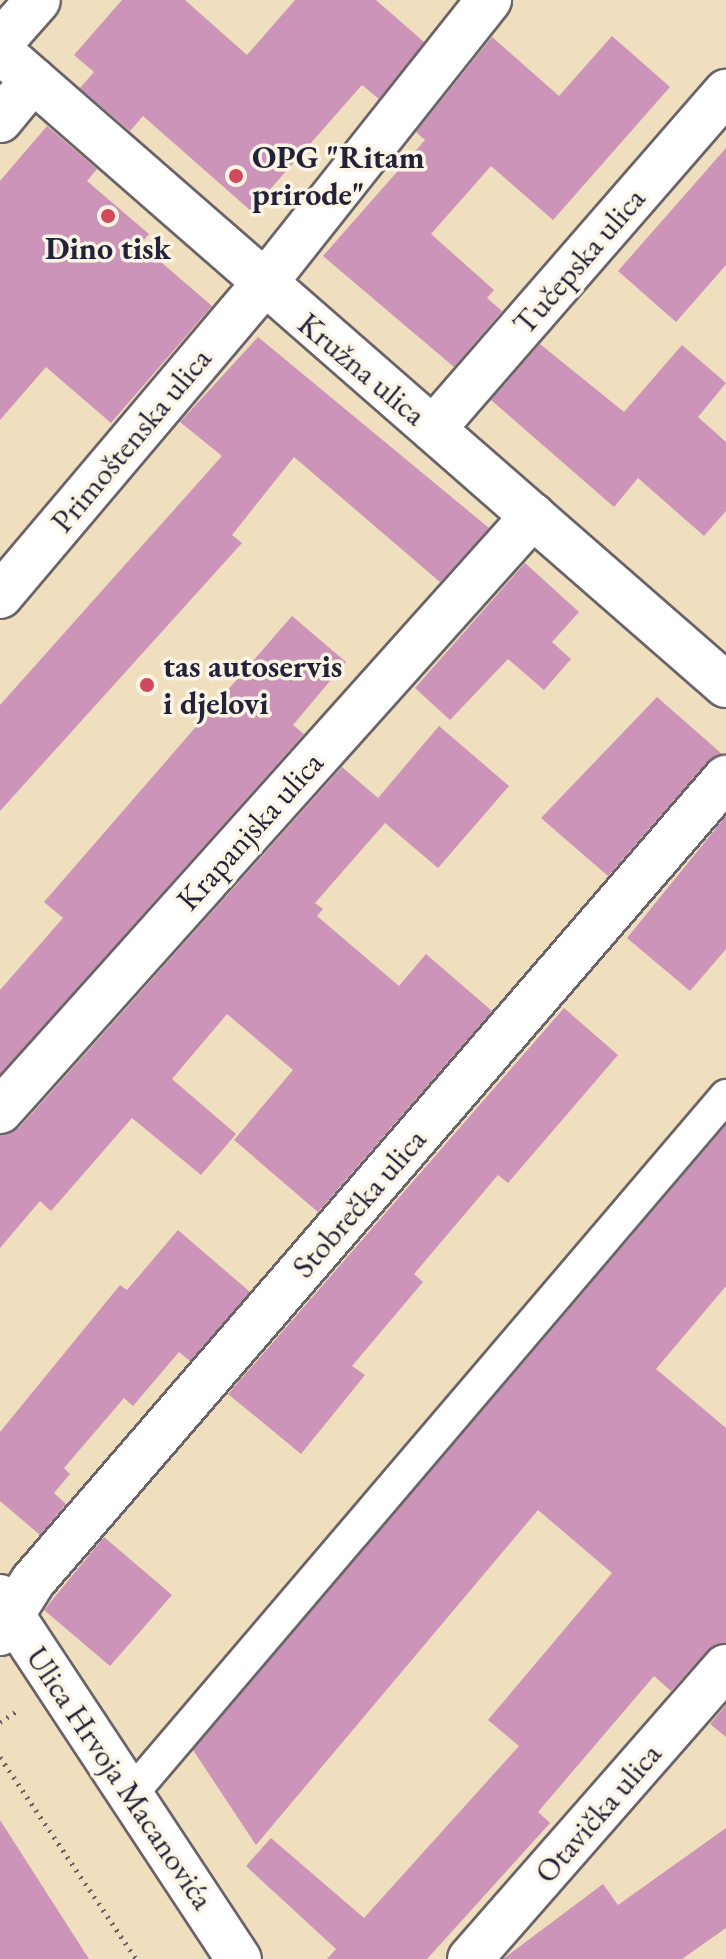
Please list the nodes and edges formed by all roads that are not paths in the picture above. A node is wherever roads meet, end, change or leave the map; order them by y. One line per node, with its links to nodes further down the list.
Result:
1 (38, 0): 3 (street)
2 (489, 0): 8 (street, Primoštenska ulica)
3 (0, 43)
4 (0, 51): 5 (street, Kružna ulica)
5 (33, 80): 7 (street); 8 (street, Kružna ulica)
6 (726, 92): 9 (street, Tučepska ulica)
7 (0, 120)
8 (263, 285): 9 (street, Kružna ulica); 11 (street, Primoštenska ulica)
9 (433, 429): 10 (street, Kružna ulica)
10 (533, 516): 12 (street, Kružna ulica); 15 (street, Krapanjska ulica)
11 (0, 596)
12 (726, 685)
13 (726, 778): 16 (street, Stobrečka ulica)
14 (726, 1096): 18 (lane)
15 (0, 1111)
16 (4, 1616): 18 (street, Ulica Hrvoja Macanovića)
17 (726, 1667): 20 (street, Otavička ulica)
18 (132, 1793): 19 (street, Ulica Hrvoja Macanovića)
19 (239, 1959)
20 (470, 1959)

